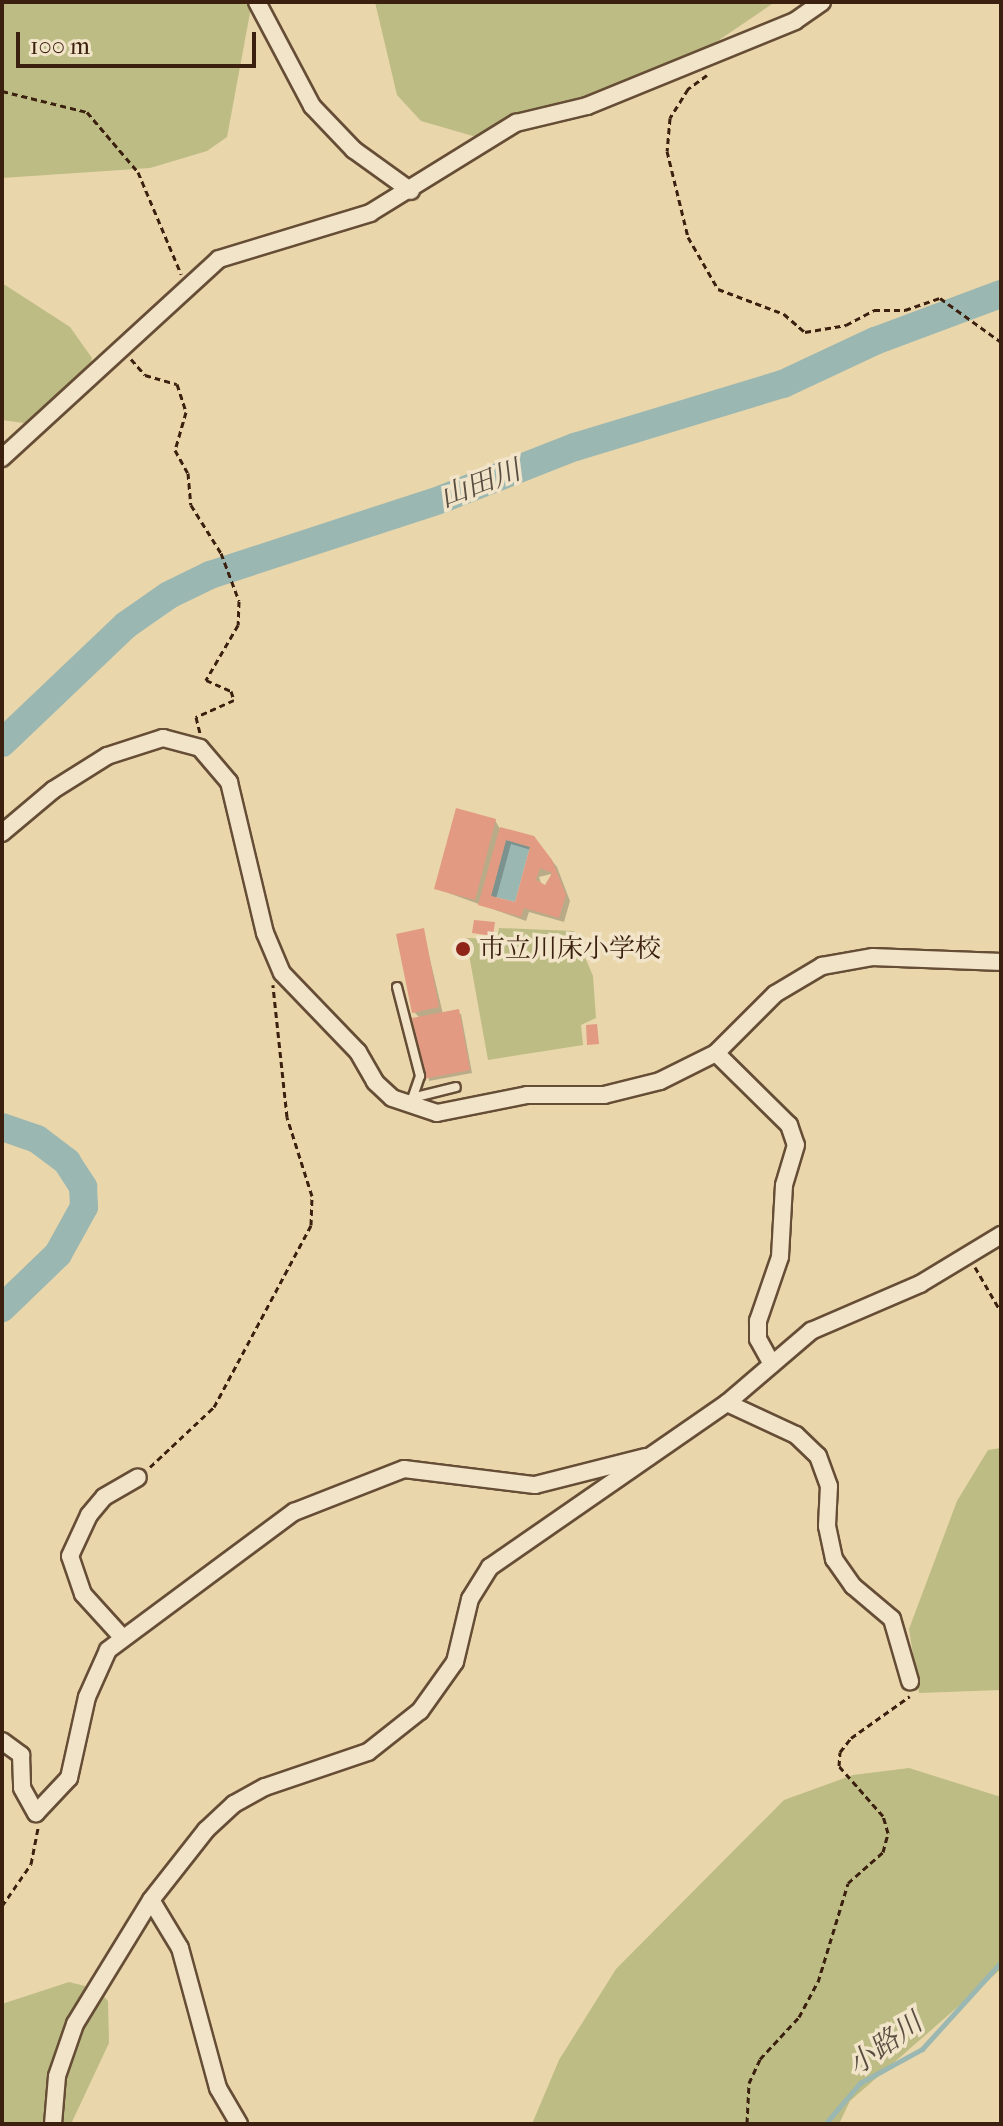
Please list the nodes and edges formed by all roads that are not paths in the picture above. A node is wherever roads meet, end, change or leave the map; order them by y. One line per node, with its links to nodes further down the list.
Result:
1 (257, 2): 3 (street)
2 (822, 2): 3 (street)
3 (411, 191): 4 (street)
4 (2, 458)
5 (2, 833): 10 (street)
6 (1001, 962): 8 (street)
7 (397, 987): 10 (lane)
8 (716, 1053): 10 (street); 12 (street)
9 (456, 1087): 10 (lane)
10 (410, 1101)
11 (1001, 1235): 12 (street)
12 (772, 1364): 13 (street)
13 (727, 1403): 14 (street); 17 (street)
14 (651, 1459): 16 (street); 19 (street)
15 (138, 1477): 16 (street)
16 (122, 1637): 18 (street)
17 (910, 1681)
18 (2, 1741)
19 (151, 1900): 20 (street); 21 (street)
20 (53, 2124)
21 (239, 2124)

